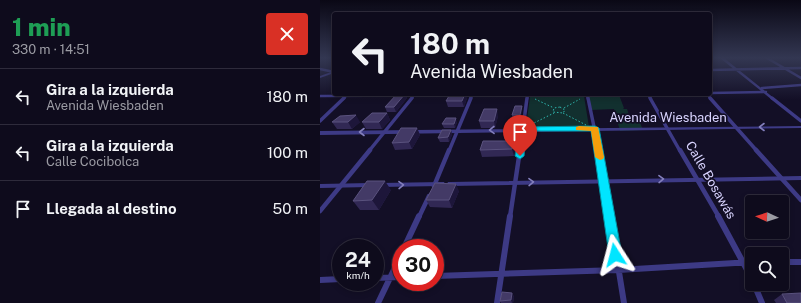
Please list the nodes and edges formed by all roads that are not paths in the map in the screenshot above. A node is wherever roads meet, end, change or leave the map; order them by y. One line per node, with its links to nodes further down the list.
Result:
1 (742, 72): 7 (street)
2 (791, 72): 5 (street)
3 (332, 73): 4 (street)
4 (320, 77)
5 (801, 78)
6 (801, 85): 7 (street)
7 (761, 88): 8 (street)
8 (766, 92): 9 (street); 20 (street)
9 (712, 93)
10 (320, 96): 11 (street)
11 (332, 96)
12 (346, 96): 19 (street)
13 (413, 96): 27 (street)
14 (472, 96): 26 (street)
15 (528, 96): 25 (street)
16 (587, 96): 22 (street)
17 (649, 96): 23 (street, Calle Bosawás)
18 (709, 96): 24 (street)
19 (320, 121)
20 (801, 121)
21 (801, 127): 24 (street, Avenida Wiesbaden, one-way to 24)
22 (595, 128): 23 (street, Avenida Wiesbaden); 25 (street, Avenida Wiesbaden); 32 (street)
23 (668, 128): 24 (street, Avenida Wiesbaden); 29 (street, Calle Bosawás)
24 (738, 128): 30 (street)
25 (523, 129): 26 (street, Avenida Wiesbaden, one-way to 26); 33 (street)
26 (458, 130): 27 (street, Avenida Wiesbaden); 34 (street)
27 (384, 132): 28 (street, Avenida Wiesbaden, one-way to 28); 36 (street)
28 (320, 133)
29 (697, 178): 30 (street); 32 (street, one-way to 29); 40 (street, Calle Bosawás)
30 (782, 178): 31 (street); 37 (street)
31 (801, 178)
32 (603, 180): 33 (street, one-way to 32); 43 (street)
33 (516, 183): 34 (street); 45 (street)
34 (434, 184): 36 (street, one-way to 34); 39 (street)
35 (320, 186): 36 (street)
36 (340, 186): 38 (street)
37 (801, 200)
38 (320, 210)
39 (408, 239)
40 (744, 262): 43 (street)
41 (789, 262): 42 (street)
42 (801, 262)
43 (618, 270): 45 (street); 54 (street)
44 (392, 273): 48 (street)
45 (502, 273): 46 (street); 53 (street)
46 (444, 276)
47 (384, 277): 48 (street)
48 (390, 277): 52 (street)
49 (332, 279): 50 (street)
50 (320, 280)
51 (757, 291): 55 (street)
52 (378, 303)
53 (497, 303)
54 (624, 303)
55 (762, 303)

